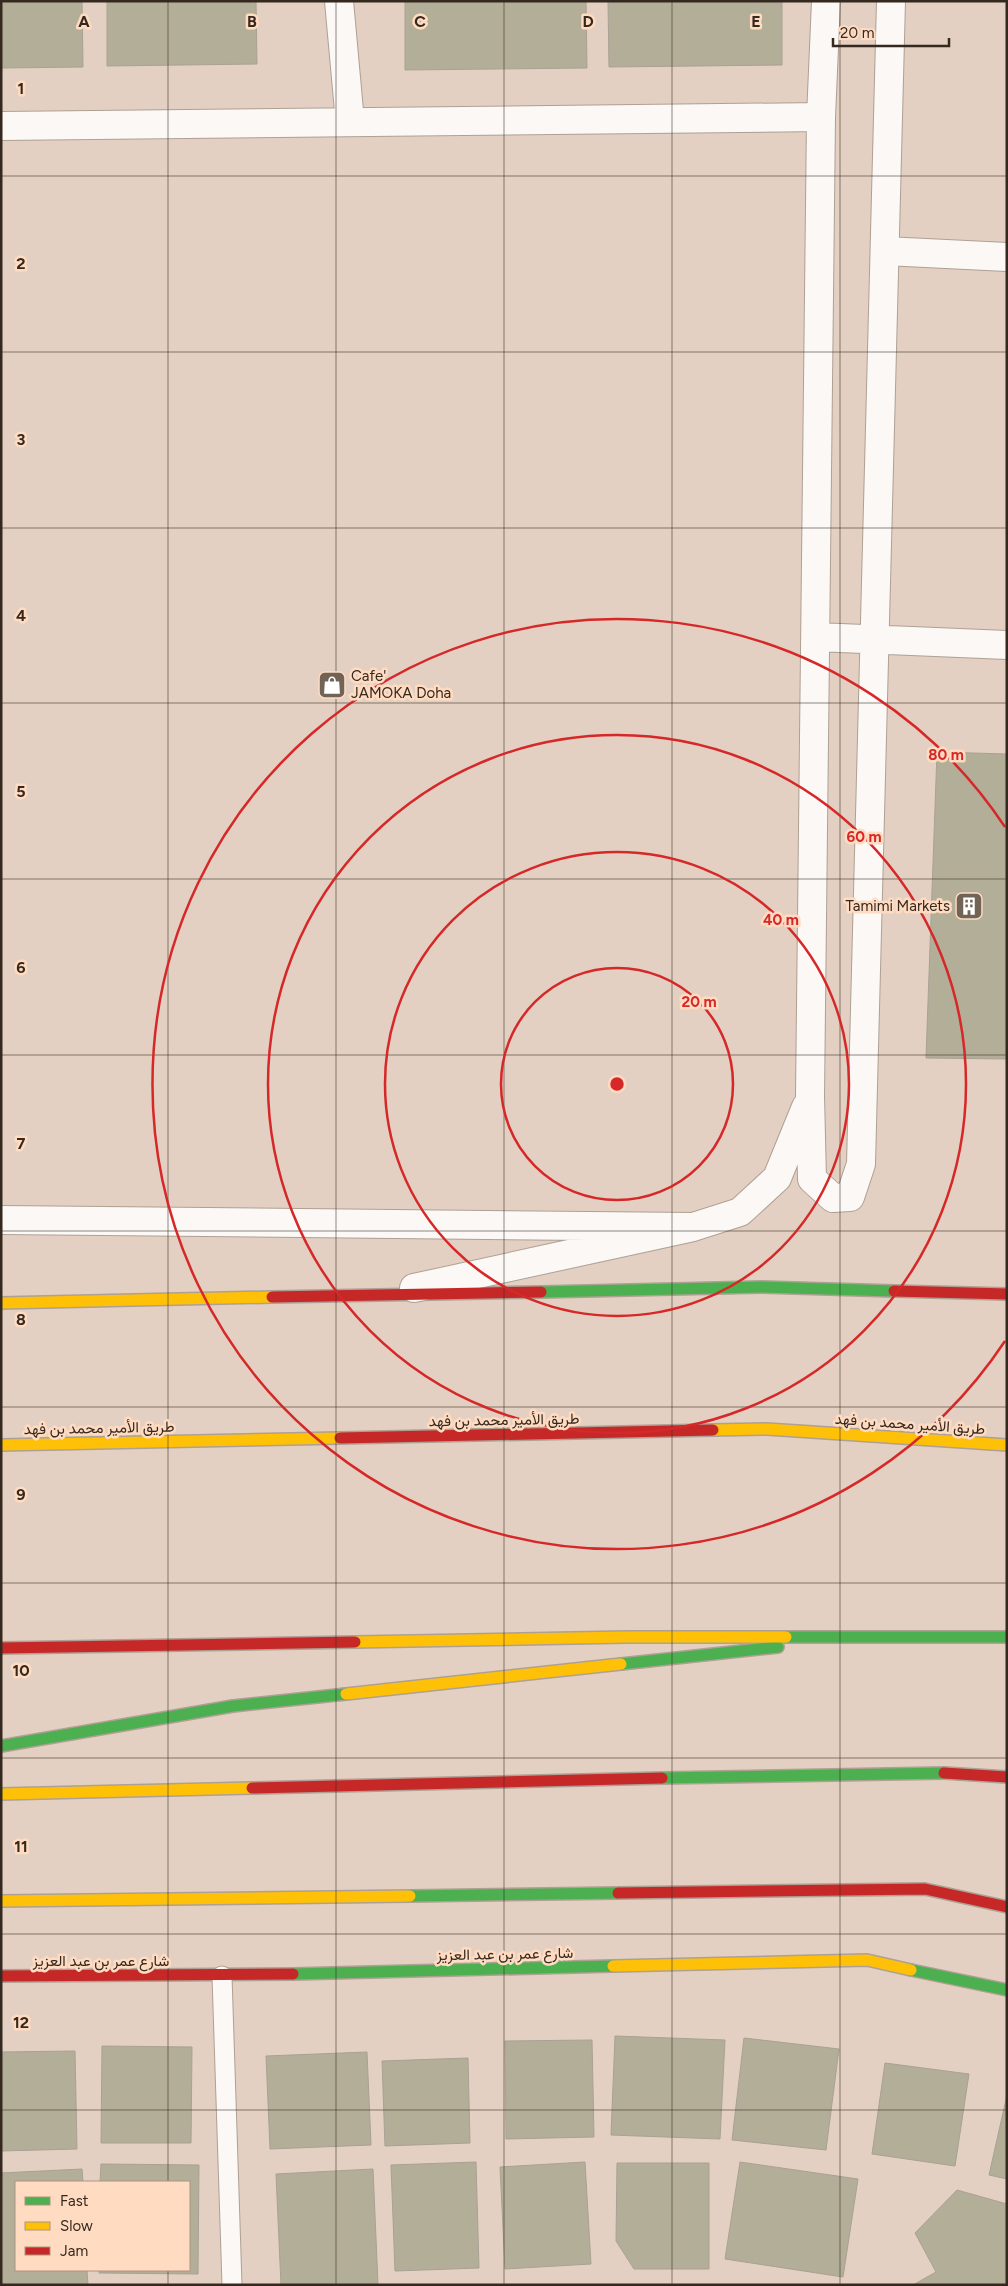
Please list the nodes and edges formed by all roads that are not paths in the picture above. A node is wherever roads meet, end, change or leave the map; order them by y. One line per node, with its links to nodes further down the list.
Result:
1 (339, 1): 5 (street)
2 (826, 1): 4 (street)
3 (891, 1): 7 (street)
4 (821, 117): 5 (street); 9 (street)
5 (350, 122): 6 (street)
6 (1, 126)
7 (885, 250): 8 (street); 10 (street)
8 (1007, 257)
9 (816, 637): 10 (street); 12 (street)
10 (875, 640): 11 (street); 12 (street)
11 (1007, 646)
12 (810, 1096): 14 (street)
13 (1, 1220): 14 (street)
14 (693, 1227): 16 (street)
15 (1007, 1294): 16 (main road)
16 (379, 1295): 17 (main road)
17 (1, 1303)
18 (1, 1445): 19 (main road, طريق الأمير محمد بن فهد)
19 (1007, 1445)
20 (866, 1637): 21 (main road); 22 (main road); 23 (main road)
21 (1007, 1637)
22 (1, 1648)
23 (1, 1746)
24 (1007, 1777): 25 (main road)
25 (1, 1794)
26 (1, 1901): 27 (main road)
27 (1007, 1907)
28 (1, 1976): 29 (main road, شارع عمر بن عبد العزيز)
29 (222, 1976): 30 (main road, شارع عمر بن عبد العزيز); 31 (lane)
30 (1007, 1990)
31 (232, 2285)

